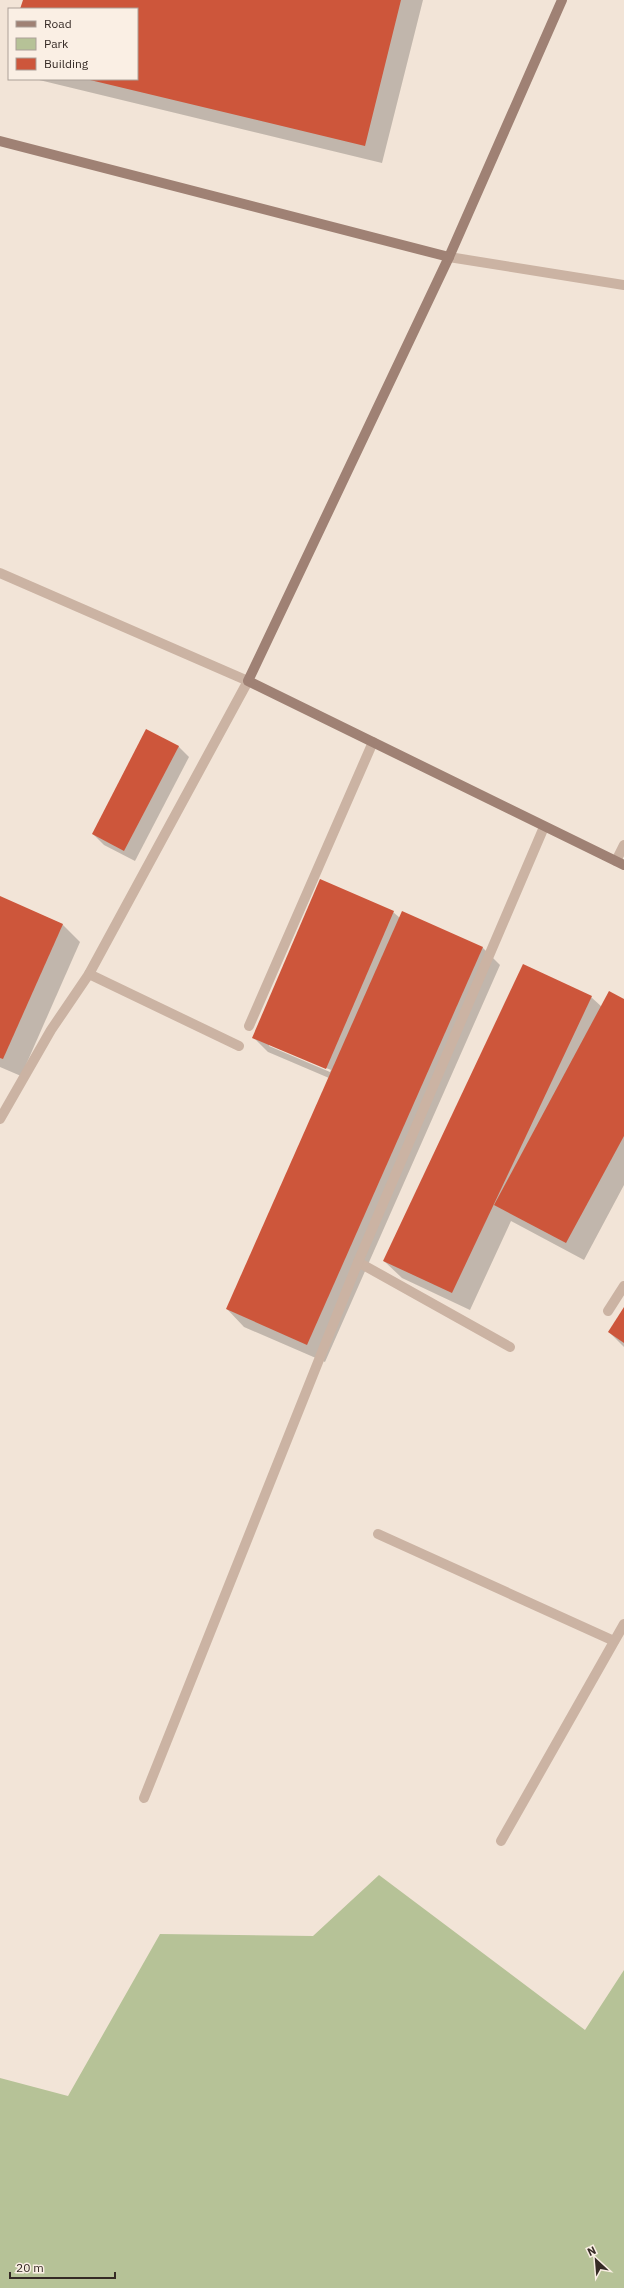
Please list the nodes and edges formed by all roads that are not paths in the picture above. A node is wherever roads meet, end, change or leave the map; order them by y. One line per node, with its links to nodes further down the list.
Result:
1 (562, 0): 3 (street)
2 (0, 141): 3 (street)
3 (449, 257): 4 (street); 6 (street)
4 (624, 285)
5 (0, 573): 6 (street)
6 (248, 681): 7 (street); 11 (street)
7 (373, 742): 8 (street); 12 (street)
8 (544, 827): 10 (street); 15 (street)
9 (624, 845): 10 (street)
10 (620, 863)
11 (88, 974): 13 (street); 14 (street)
12 (250, 1026)
13 (239, 1046)
14 (0, 1119)
15 (358, 1262): 18 (street); 22 (street)
16 (624, 1286): 17 (street)
17 (608, 1311)
18 (510, 1347)
19 (378, 1534): 21 (street)
20 (624, 1624): 21 (street)
21 (614, 1641): 23 (street)
22 (144, 1798)
23 (501, 1841)

